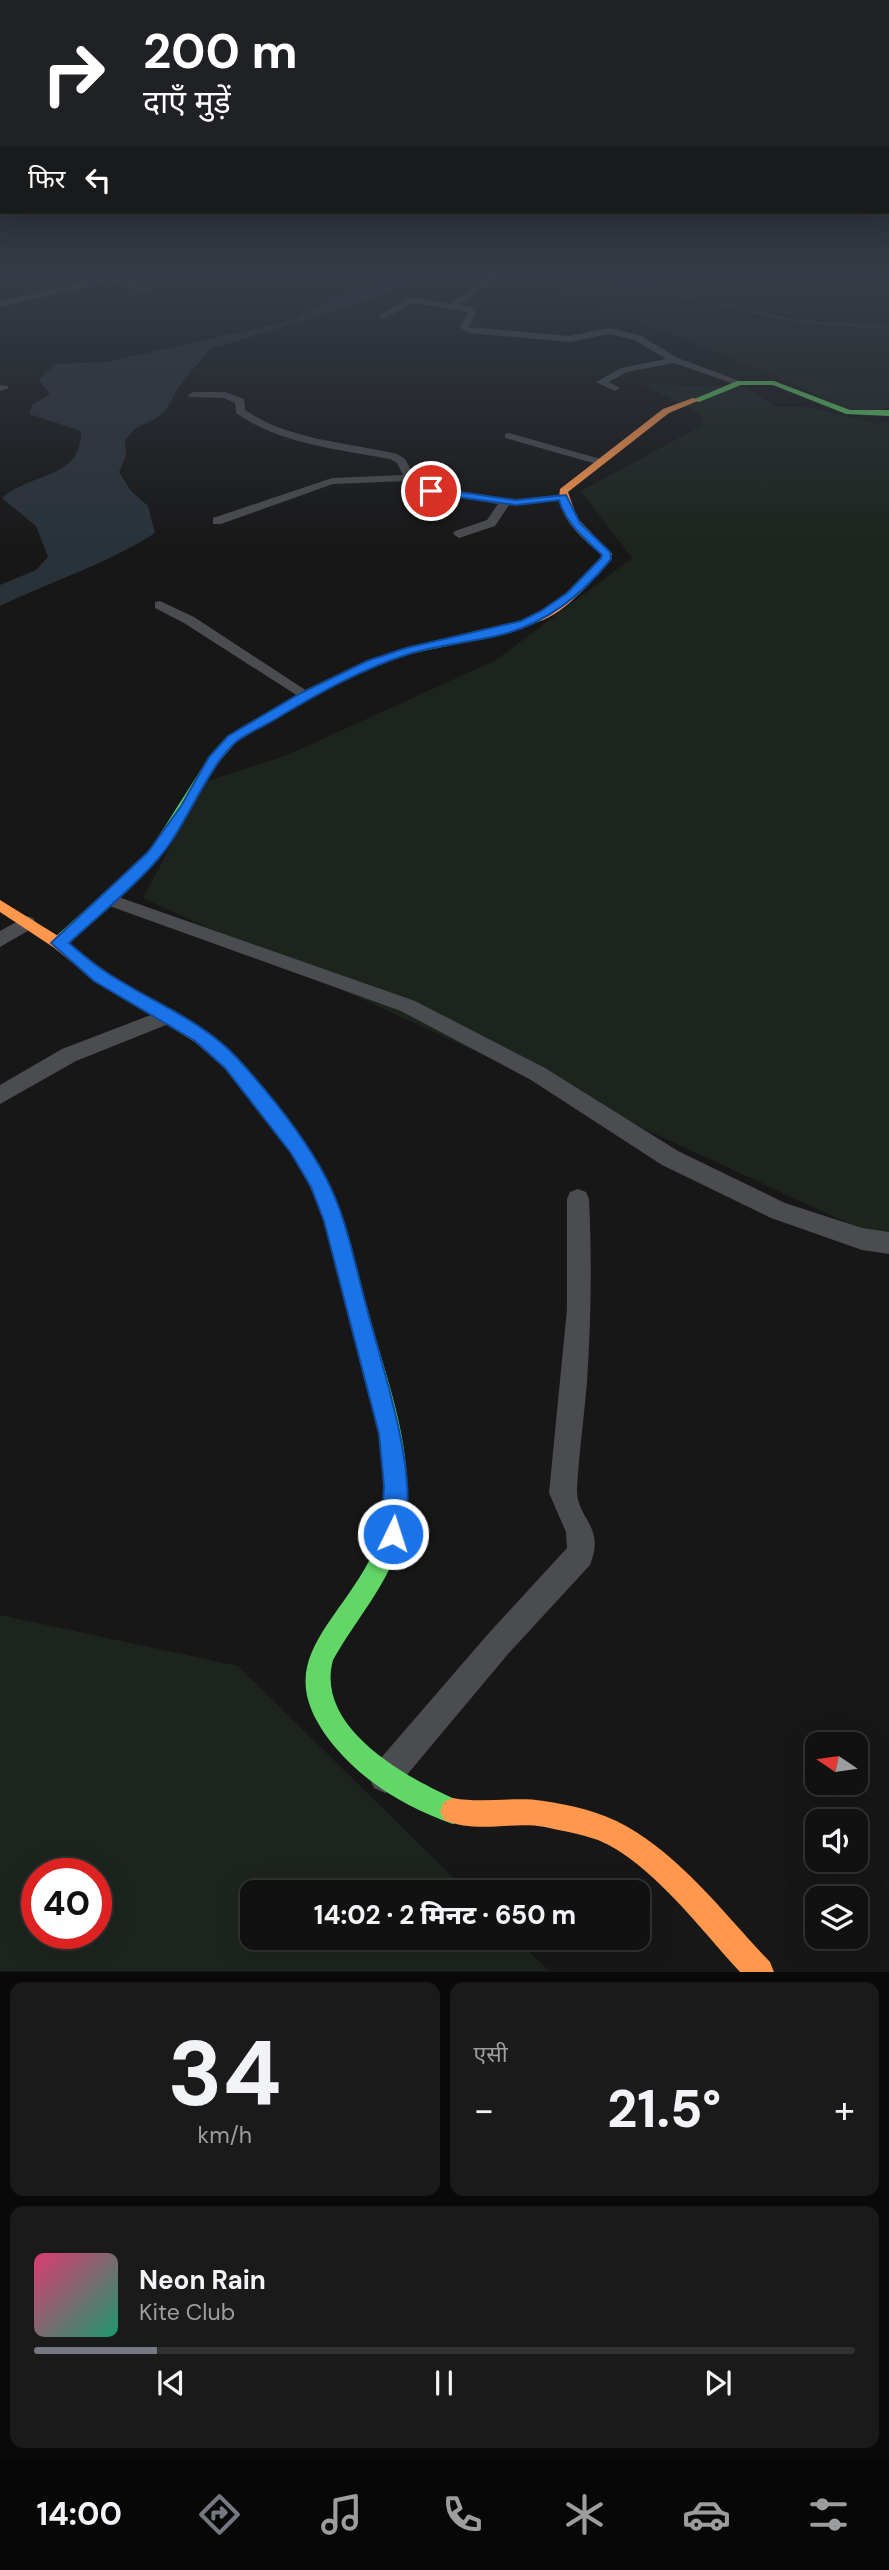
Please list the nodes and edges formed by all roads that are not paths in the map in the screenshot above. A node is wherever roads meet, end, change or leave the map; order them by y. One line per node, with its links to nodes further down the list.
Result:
1 (642, 366): 4 (street)
2 (694, 366): 3 (street)
3 (740, 383): 6 (street); 8 (street)
4 (615, 388)
5 (193, 395): 9 (street)
6 (889, 413)
7 (509, 436): 8 (street)
8 (600, 462): 10 (street)
9 (409, 478): 11 (street); 12 (street)
10 (563, 497): 11 (street); 15 (street)
11 (505, 502): 13 (street)
12 (218, 521)
13 (460, 534)
14 (160, 605): 15 (street)
15 (306, 695): 16 (street)
16 (107, 899): 20 (street); 24 (street)
17 (0, 905): 18 (street)
18 (27, 923): 19 (street); 20 (street)
19 (0, 940)
20 (58, 943): 21 (street)
21 (169, 1016): 22 (street); 25 (street)
22 (0, 1095)
23 (578, 1199): 25 (street)
24 (889, 1243)
25 (385, 1777): 26 (street)
26 (760, 1972)

